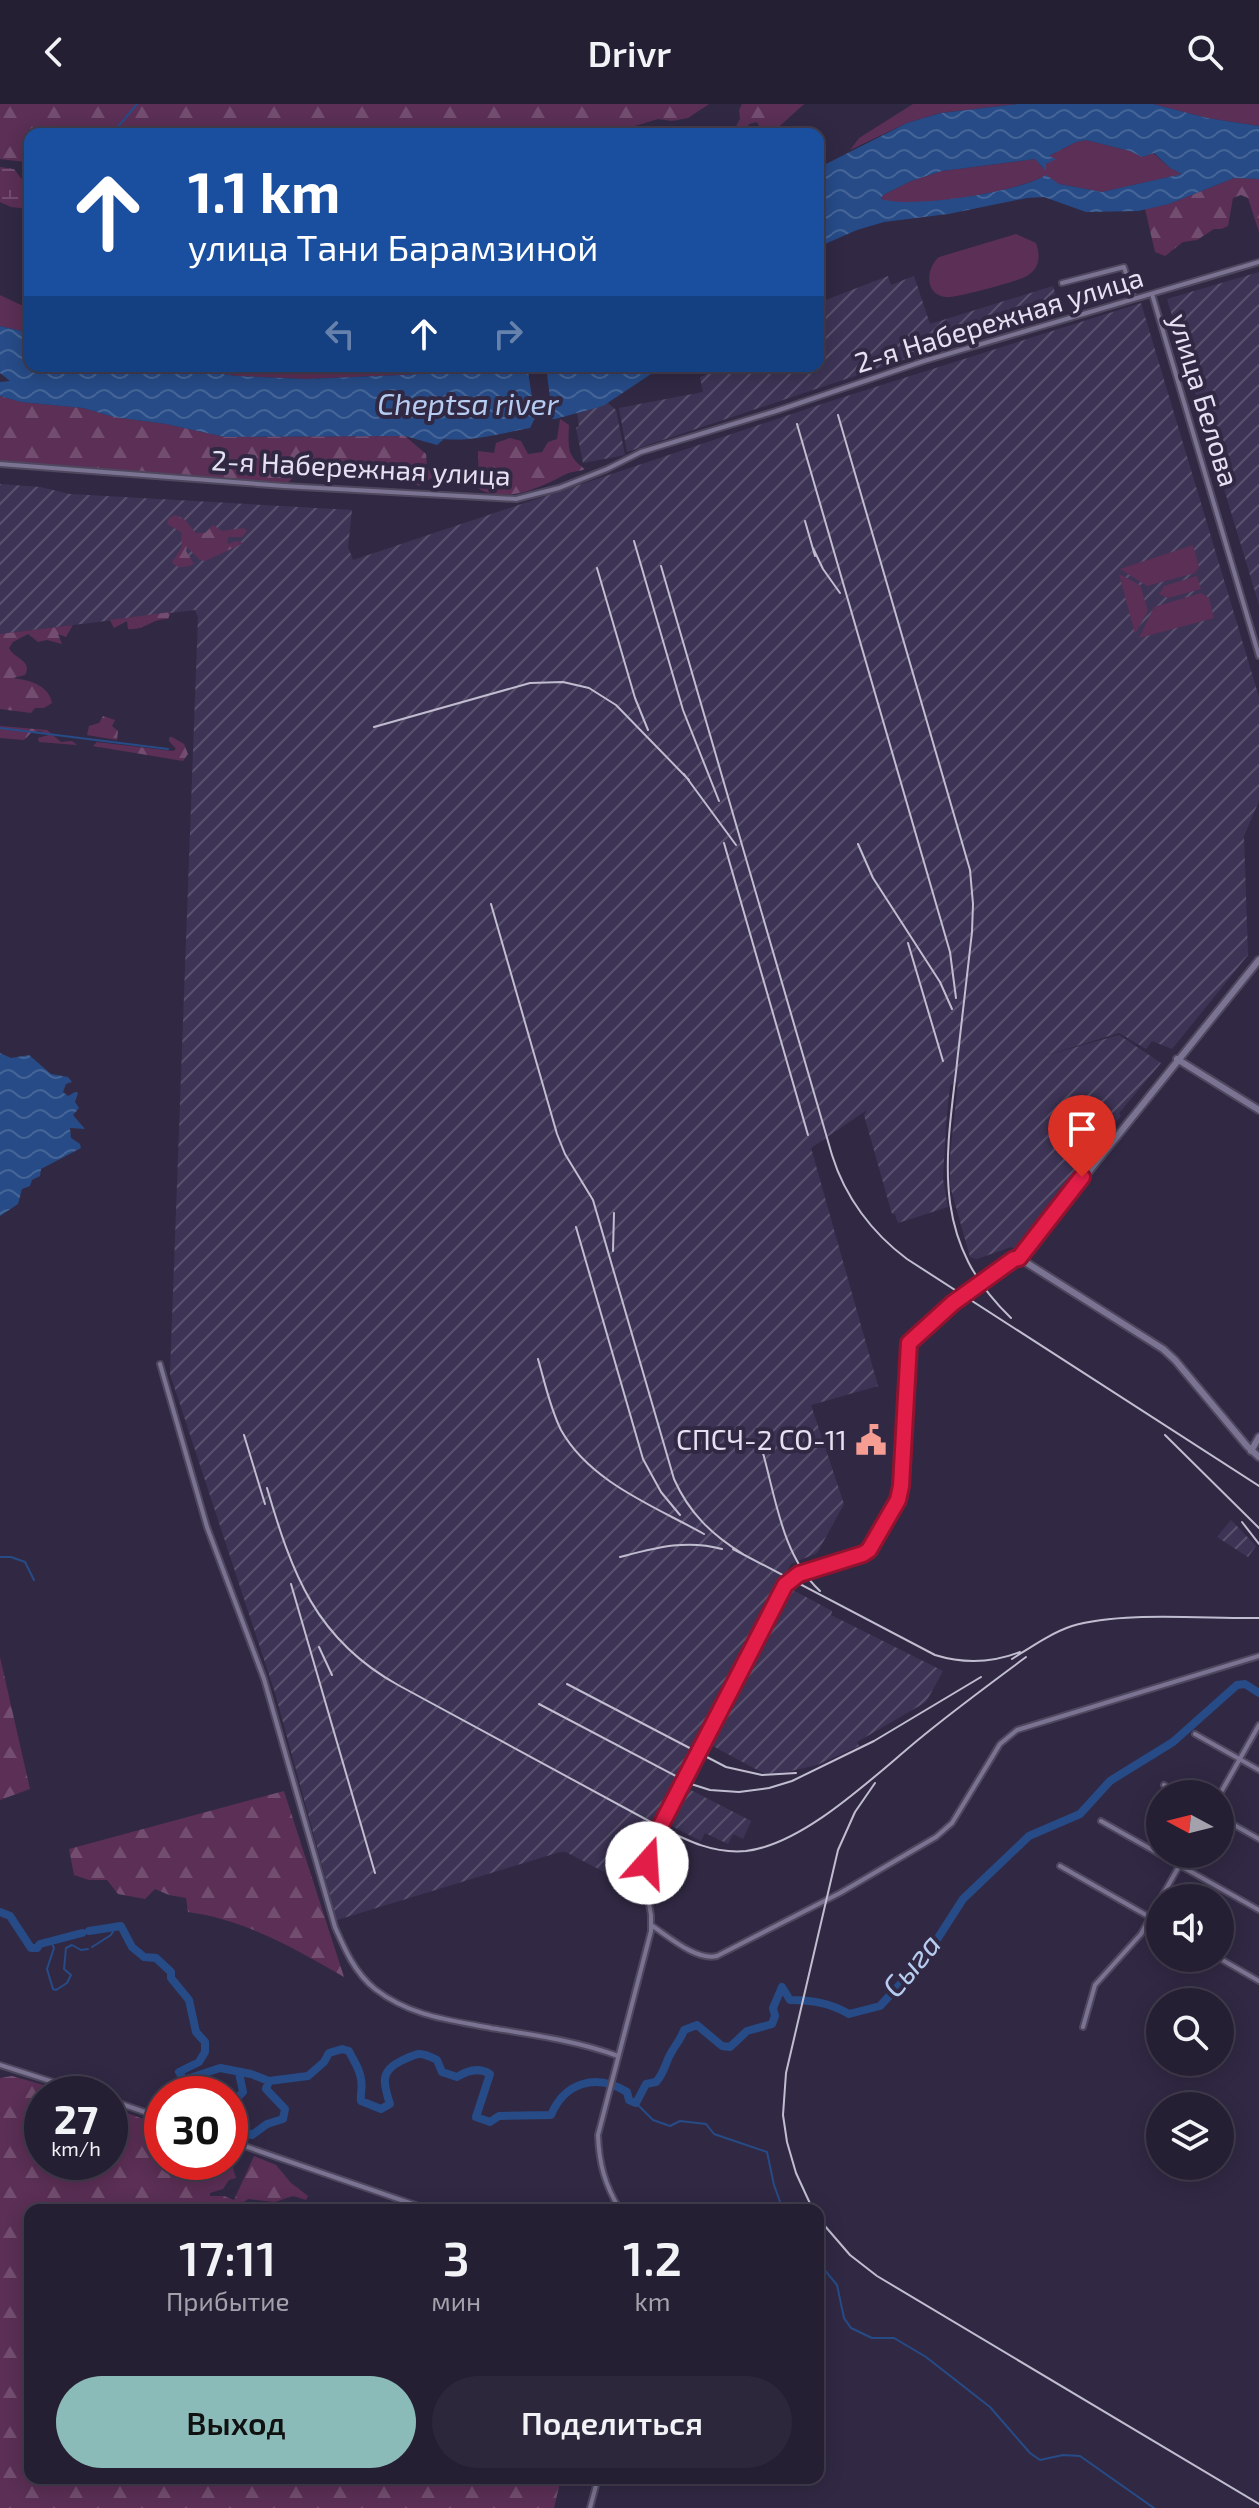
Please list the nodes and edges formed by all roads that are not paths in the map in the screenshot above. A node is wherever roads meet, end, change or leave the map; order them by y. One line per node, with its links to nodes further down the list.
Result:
1 (1259, 262): 3 (street, 2-я Набережная улица)
2 (1062, 283): 4 (street)
3 (1152, 294): 4 (street, 2-я Набережная улица); 6 (street, улица Белова)
4 (1134, 299): 5 (street, 2-я Набережная улица)
5 (0, 464)
6 (1259, 656)
7 (1259, 960): 8 (street)
8 (1177, 1059): 9 (street); 10 (street)
9 (1259, 1110)
10 (1019, 1258): 13 (street); 29 (street)
11 (160, 1364): 34 (street)
12 (1259, 1437): 13 (street)
13 (1251, 1451): 14 (street)
14 (1259, 1457)
15 (1259, 1656): 29 (street)
16 (1259, 1725): 18 (street)
17 (1195, 1734): 18 (street)
18 (1239, 1759): 19 (street); 20 (street)
19 (1259, 1770)
20 (1228, 1780)
21 (1101, 1821): 24 (street)
22 (1234, 1825): 23 (street)
23 (1259, 1839)
24 (1146, 1847)
25 (1060, 1866): 28 (street)
26 (1183, 1868): 27 (street)
27 (1259, 1910)
28 (1146, 1915)
29 (651, 1925): 34 (street)
30 (1146, 1925): 33 (street)
31 (1234, 1967): 32 (street)
32 (1259, 1981)
33 (1083, 2027)
34 (618, 2056): 39 (street)
35 (0, 2065): 36 (street)
36 (35, 2076)
37 (248, 2147): 38 (street)
38 (413, 2204)
39 (616, 2204)
40 (596, 2484): 41 (street)
41 (590, 2508)

